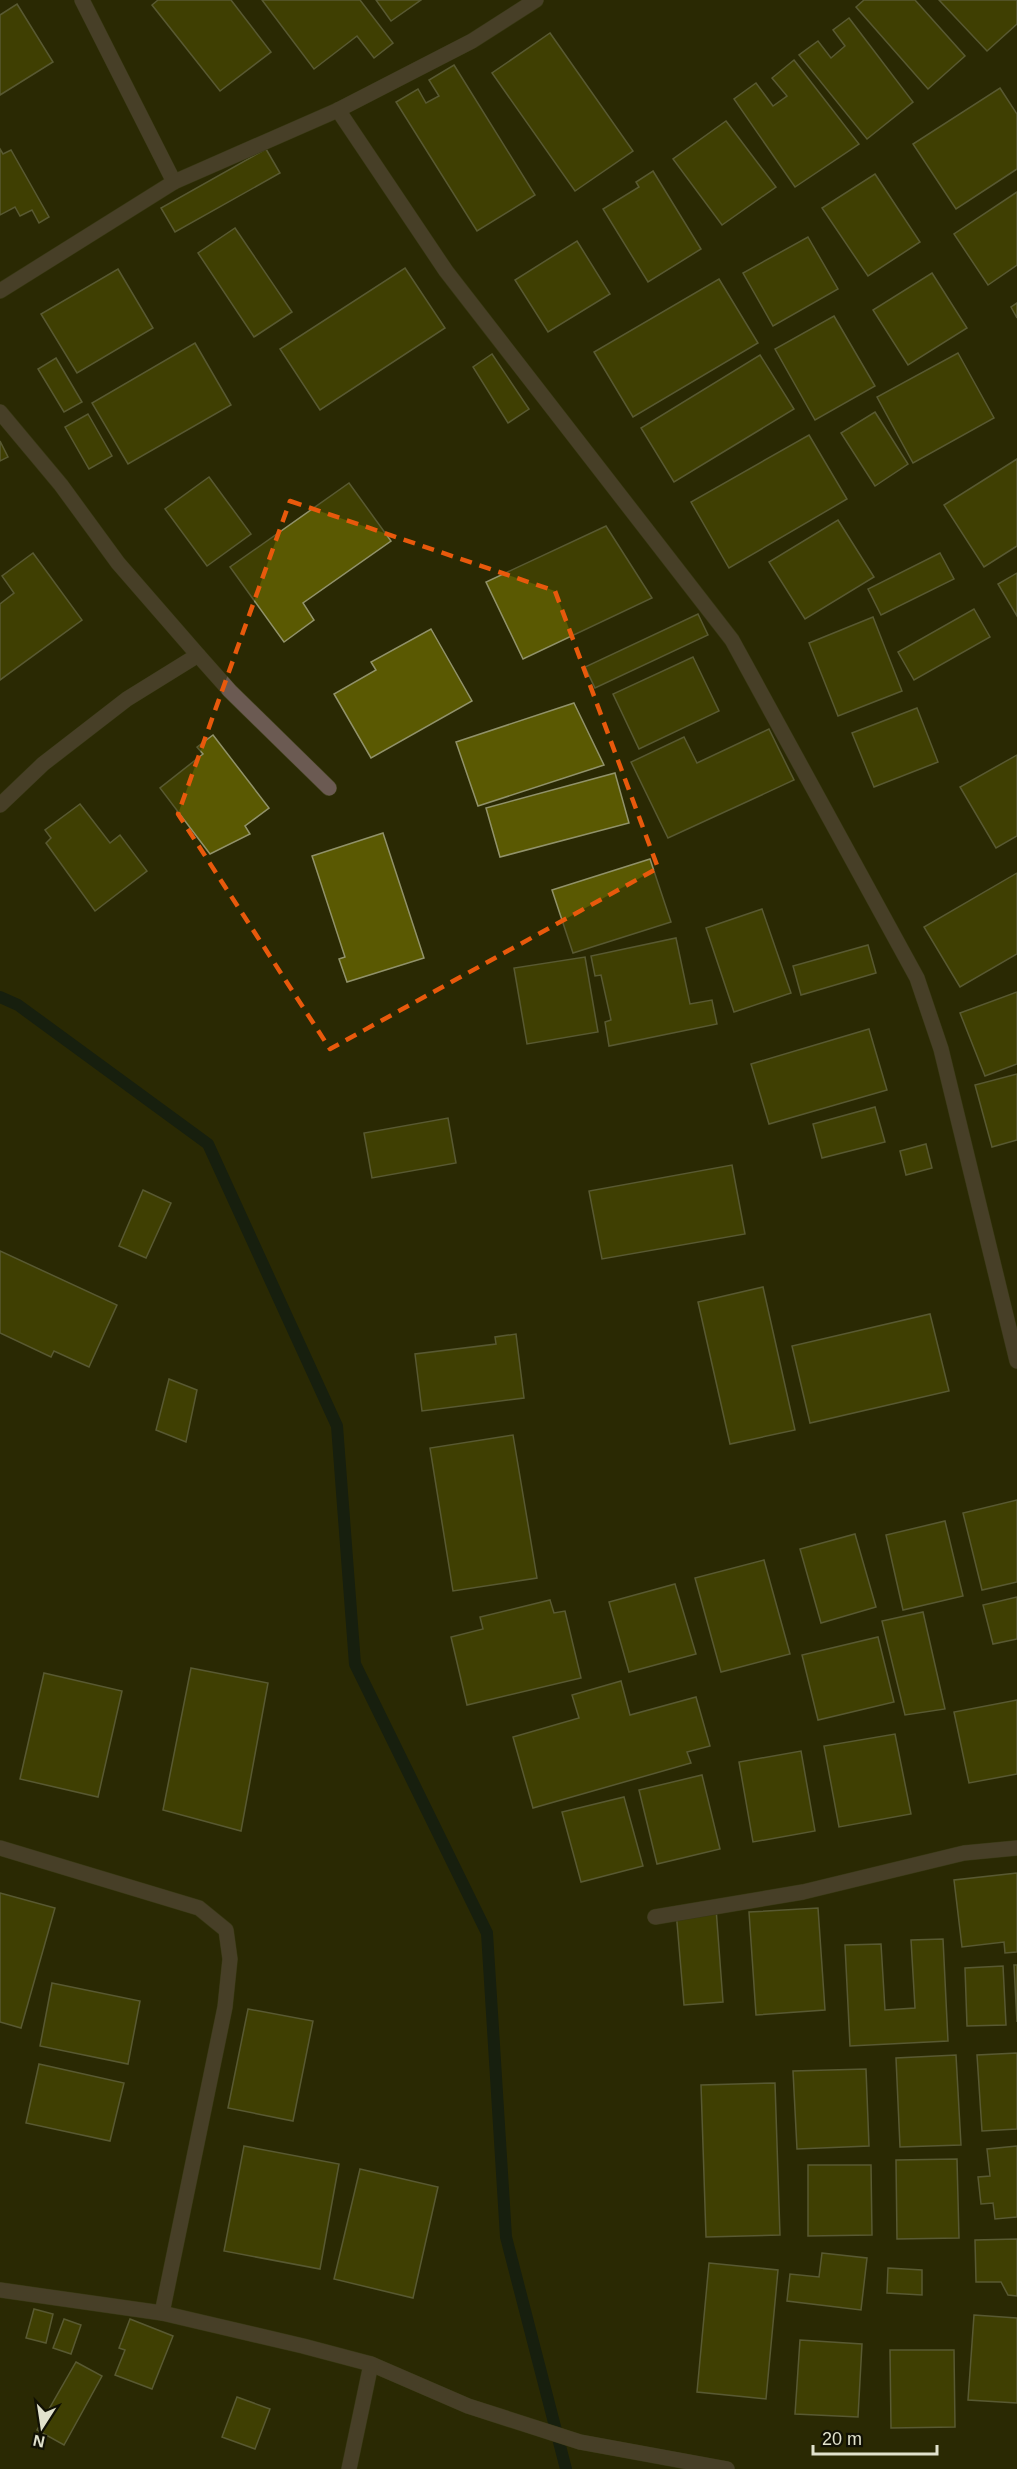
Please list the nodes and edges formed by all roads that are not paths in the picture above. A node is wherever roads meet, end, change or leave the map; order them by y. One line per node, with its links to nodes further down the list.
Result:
1 (82, 0): 4 (street)
2 (536, 0): 3 (street)
3 (338, 110): 4 (street); 10 (street)
4 (174, 182): 5 (street)
5 (0, 291)
6 (0, 412): 7 (street)
7 (198, 655): 8 (street); 9 (street)
8 (329, 788)
9 (0, 805)
10 (1017, 1360)
11 (0, 1848): 15 (street)
12 (1017, 1848): 13 (street)
13 (655, 1917)
14 (0, 2290): 15 (street)
15 (162, 2313): 16 (street)
16 (371, 2364): 17 (street); 18 (street)
17 (349, 2469)
18 (727, 2469)

